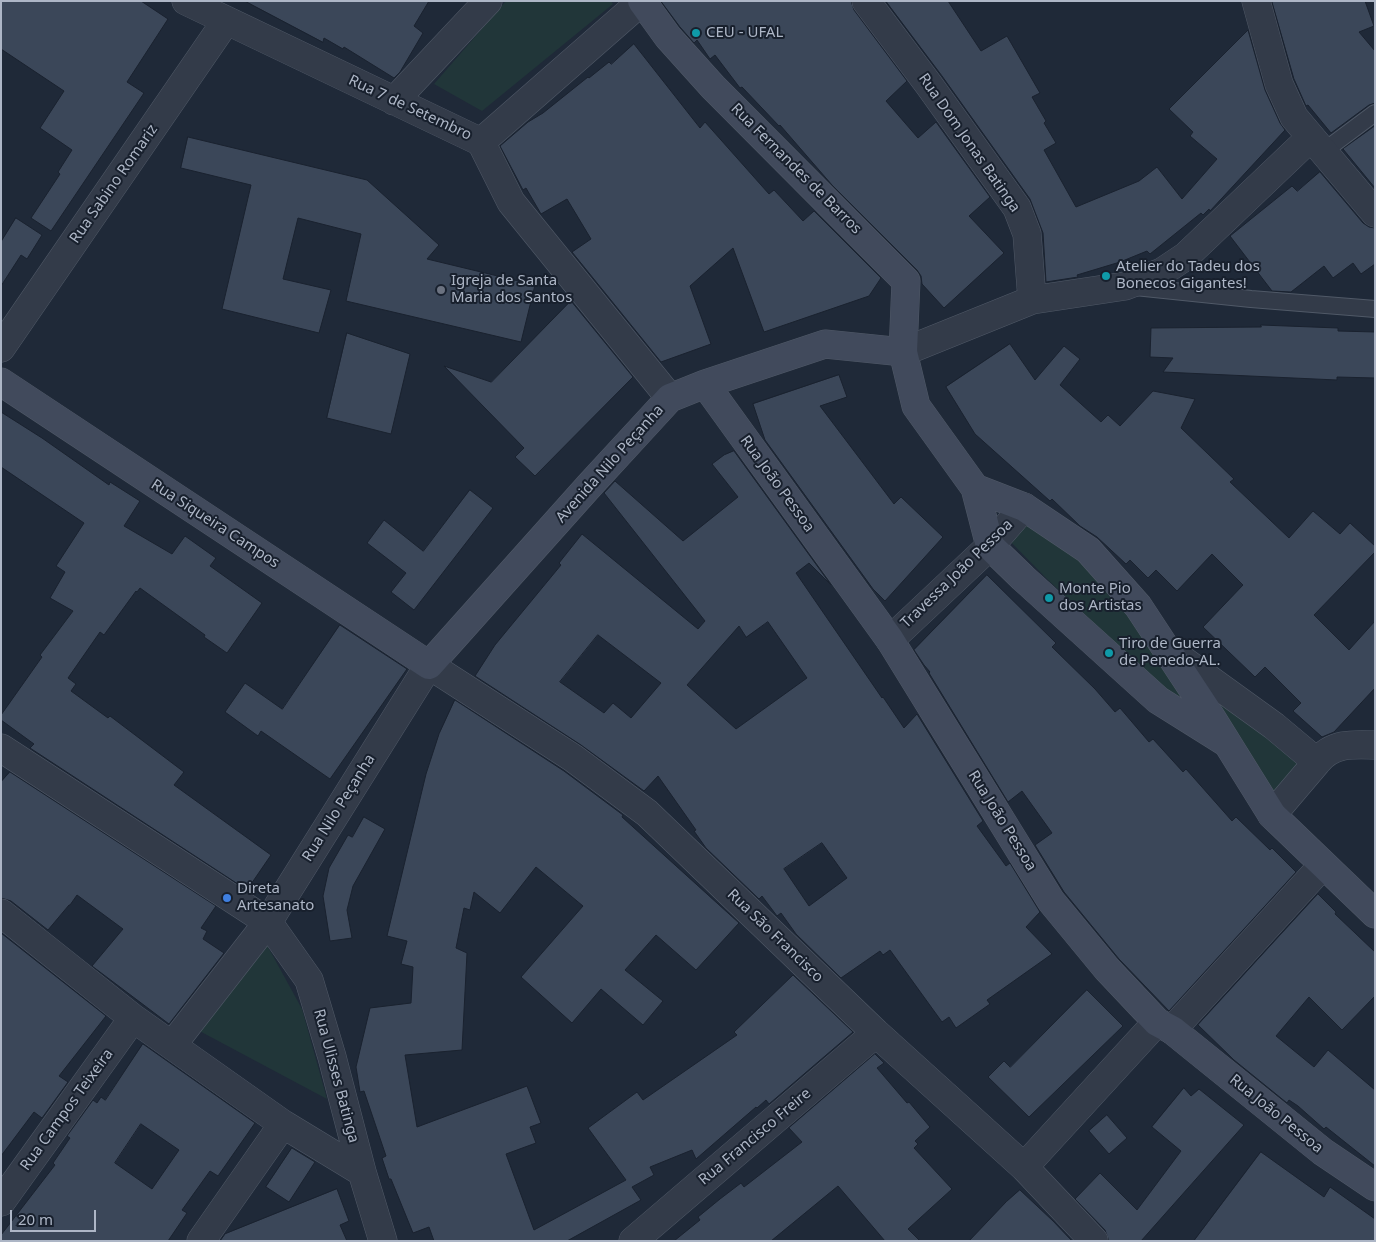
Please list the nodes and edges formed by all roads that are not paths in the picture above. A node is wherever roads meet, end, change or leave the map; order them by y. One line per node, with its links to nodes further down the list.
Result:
1 (186, 1): 6 (street, Rua 7 de Setembro)
2 (488, 1): 7 (street)
3 (642, 1): 9 (street); 16 (main road, Rua Fernandes de Barros)
4 (866, 1): 13 (street, Rua Dom Jonas Batinga)
5 (1256, 1): 10 (street)
6 (226, 21): 7 (street, Rua 7 de Setembro); 15 (street, Rua Sabino Romariz)
7 (394, 101): 9 (street, Rua 7 de Setembro)
8 (1375, 113): 10 (lane)
9 (481, 142): 19 (street, Rua 7 de Setembro)
10 (1317, 144): 11 (street); 12 (street)
11 (1375, 213)
12 (1126, 286): 13 (street); 14 (lane)
13 (1032, 300): 16 (street)
14 (1375, 308)
15 (1, 348)
16 (902, 352): 18 (main road, Avenida Nilo Peçanha); 20 (main road, Rua Fernandes de Barros)
17 (1, 382): 25 (main road, Rua Siqueira Campos)
18 (705, 384): 19 (main road, Avenida Nilo Peçanha); 23 (main road, Rua João Pessoa)
19 (670, 398): 25 (main road, Avenida Nilo Peçanha)
20 (975, 488): 21 (main road); 22 (main road)
21 (1024, 507): 22 (street, Travessa João Pessoa); 24 (main road)
22 (990, 546): 23 (street, Travessa João Pessoa); 26 (main road)
23 (890, 640): 36 (main road, Rua João Pessoa)
24 (1164, 647): 26 (main road); 29 (street)
25 (429, 665): 34 (street, Rua Nilo Peçanha); 37 (street, Rua São Francisco)
26 (1225, 742): 30 (main road)
27 (1375, 745): 29 (street)
28 (1, 748): 34 (street)
29 (1317, 762): 30 (street)
30 (1272, 815): 31 (main road)
31 (1323, 865): 33 (main road); 36 (street)
32 (1, 914): 35 (street)
33 (1375, 914)
34 (268, 922): 38 (street, Rua Nilo Peçanha); 41 (street, Rua Ulisses Batinga)
35 (133, 1018): 38 (street); 43 (street, Rua Campos Teixeira)
36 (1165, 1026): 40 (street); 42 (main road, Rua João Pessoa)
37 (876, 1033): 40 (street, Rua São Francisco); 46 (street, Rua Francisco Freire)
38 (173, 1044): 39 (street)
39 (283, 1124): 41 (street); 44 (street)
40 (1024, 1167): 47 (street, Rua São Francisco)
41 (362, 1172): 45 (street, Rua Ulisses Batinga)
42 (1375, 1187)
43 (1, 1202)
44 (202, 1241)
45 (384, 1241)
46 (633, 1241)
47 (1094, 1241)

